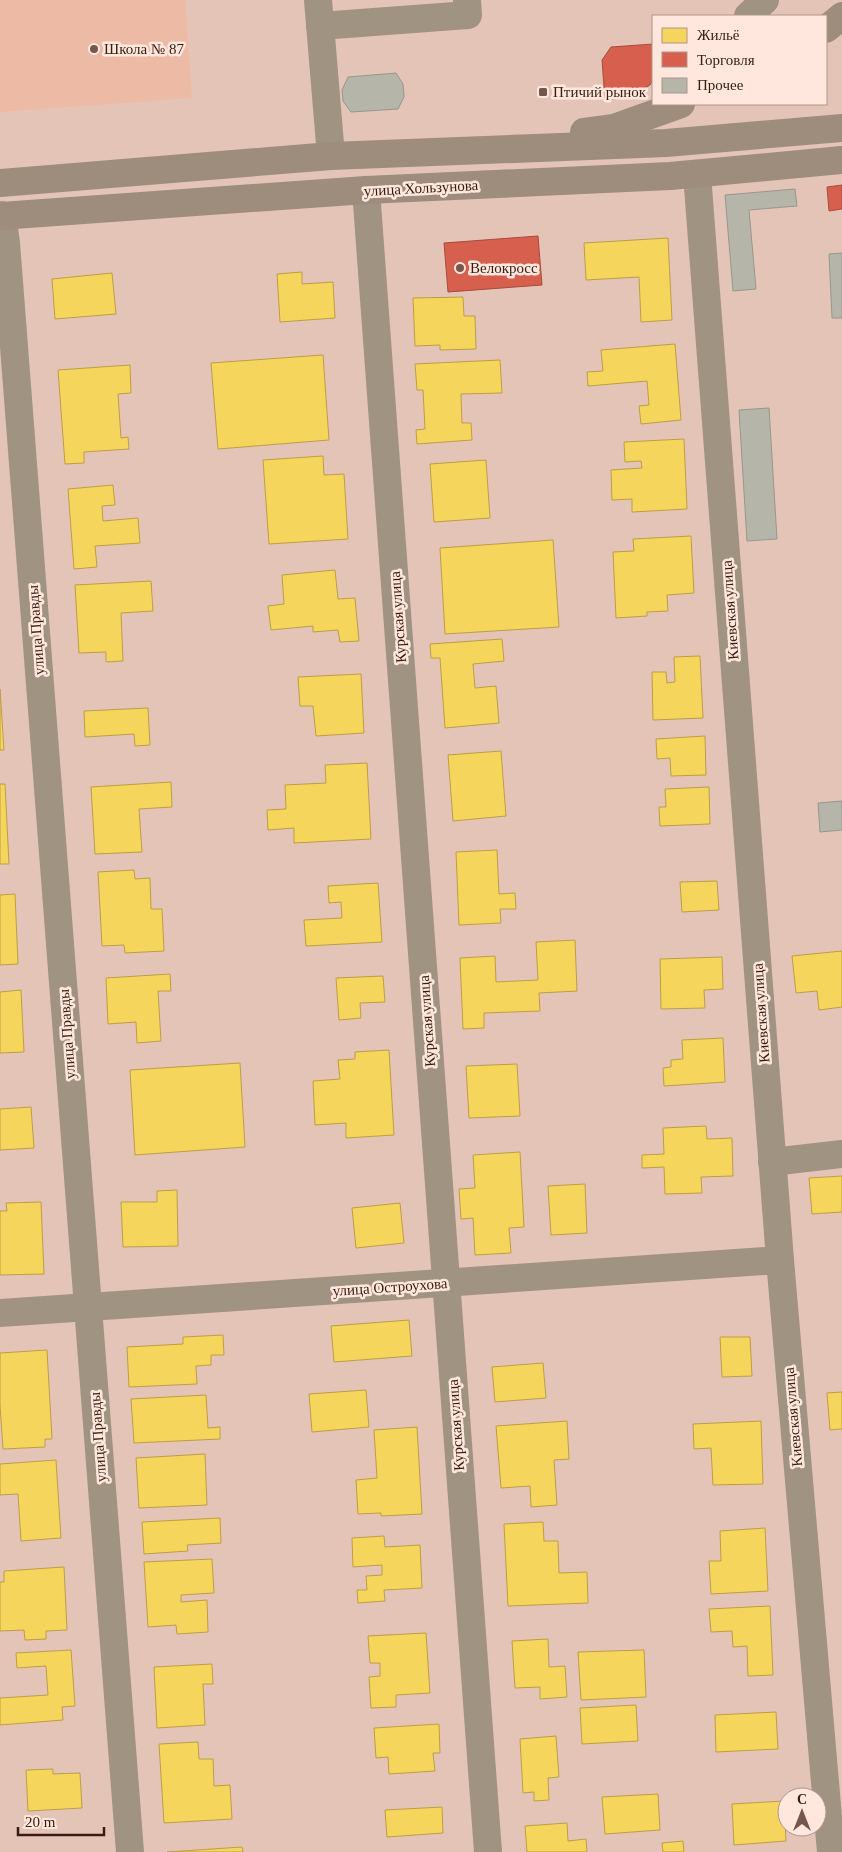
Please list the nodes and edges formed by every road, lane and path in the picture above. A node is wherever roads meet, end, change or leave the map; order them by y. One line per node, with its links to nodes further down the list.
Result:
1 (467, 0): 3 (street)
2 (765, 0): 4 (street)
3 (319, 13): 10 (street)
4 (749, 15)
5 (842, 16): 6 (main road)
6 (827, 28)
7 (678, 105): 9 (main road)
8 (842, 128): 9 (main road)
9 (470, 150): 10 (main road)
10 (331, 156): 13 (main road)
11 (842, 160): 12 (main road, улица Хользунова)
12 (698, 174): 14 (main road, улица Хользунова); 17 (street, Киевская улица)
13 (0, 183)
14 (366, 190): 15 (main road, улица Хользунова); 19 (street, Курская улица)
15 (1, 216): 20 (street, улица Правды)
16 (842, 1154): 17 (street)
17 (772, 1162): 18 (street, Киевская улица)
18 (780, 1260): 19 (street, улица Остроухова); 24 (street, Киевская улица)
19 (446, 1283): 20 (street, улица Остроухова); 23 (street, Курская улица)
20 (88, 1308): 21 (street, улица Остроухова); 22 (street, улица Правды)
21 (0, 1313)
22 (130, 1852)
23 (488, 1852)
24 (831, 1852)

